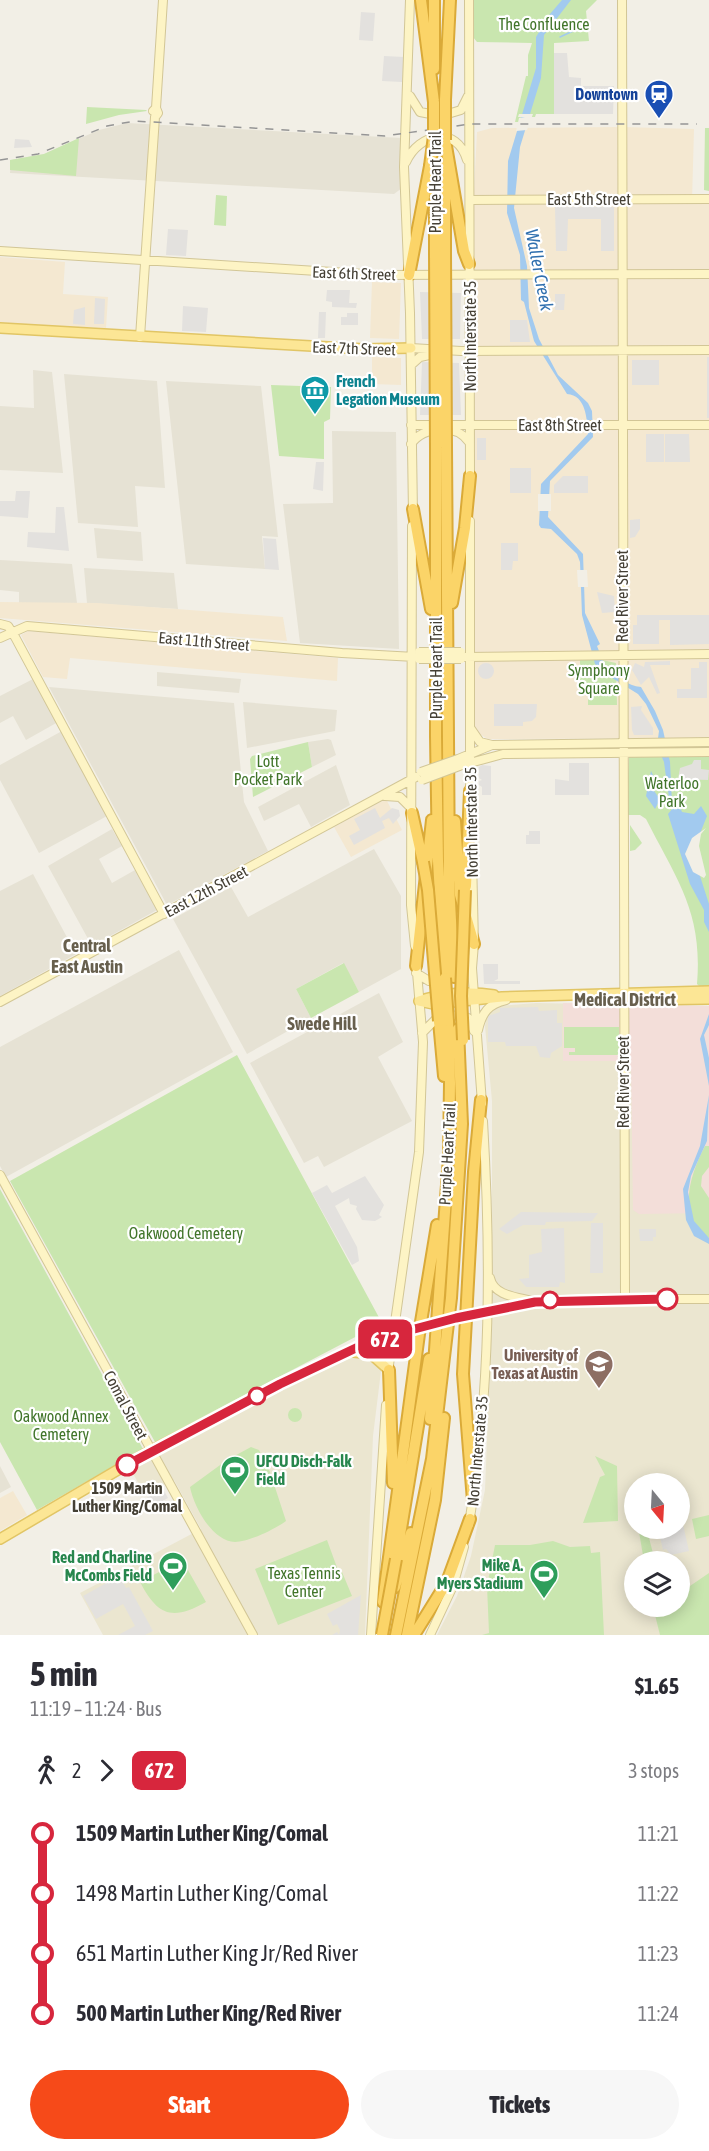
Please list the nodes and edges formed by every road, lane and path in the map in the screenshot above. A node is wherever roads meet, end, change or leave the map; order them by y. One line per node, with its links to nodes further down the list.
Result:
1 (163, 0): 23 (main road)
2 (410, 0): 10 (main road)
3 (420, 0): 12 (highway)
4 (434, 0): 12 (highway, Purple Heart Trail)
5 (450, 0): 9 (highway, Purple Heart Trail)
6 (455, 0): 9 (highway)
7 (469, 0): 11 (main road, North Interstate 35)
8 (622, 0): 18 (main road, Red River Street)
9 (447, 31): 12 (highway, Purple Heart Trail)
10 (409, 92): 11 (main road); 16 (main road)
11 (470, 92): 17 (main road, North Interstate 35)
12 (440, 101): 13 (highway, Purple Heart Trail, bridge)
13 (439, 138): 14 (highway); 15 (highway, bridge)
14 (447, 160): 22 (highway, Purple Heart Trail); 24 (highway)
15 (432, 166): 22 (highway, Purple Heart Trail); 27 (highway)
16 (404, 167): 17 (main road); 27 (main road)
17 (470, 170): 20 (main road, North Interstate 35)
18 (622, 199): 19 (main road, East 5th Street); 20 (main road, East 5th Street); 25 (main road, Red River Street)
19 (709, 199)
20 (470, 200): 24 (main road, North Interstate 35)
21 (0, 251): 23 (main road, East 6th Street)
22 (440, 252): 41 (highway, Purple Heart Trail, bridge)
23 (145, 261): 27 (main road, East 6th Street); 29 (main road)
24 (469, 269): 25 (main road, East 6th Street); 27 (main road, East 6th Street); 33 (main road, North Interstate 35)
25 (622, 274): 26 (main road, East 6th Street); 31 (main road, Red River Street)
26 (709, 274)
27 (409, 275): 30 (main road)
28 (0, 328): 29 (main road, East 7th Street)
29 (140, 337): 30 (main road, East 7th Street)
30 (411, 348): 33 (main road, East 7th Street); 34 (main road)
31 (622, 350): 32 (main road, East 7th Street); 33 (main road, East 7th Street); 36 (main road, Red River Street)
32 (709, 350)
33 (465, 351): 34 (main road); 38 (main road, North Interstate 35)
34 (411, 365): 35 (main road)
35 (411, 425): 38 (main road, East 8th Street); 39 (main road)
36 (622, 425): 37 (main road, East 8th Street); 38 (main road, East 8th Street); 47 (main road, Red River Street)
37 (709, 425)
38 (470, 426): 40 (main road, North Interstate 35)
39 (411, 444): 40 (main road); 43 (main road)
40 (470, 444): 42 (main road, North Interstate 35)
41 (441, 447): 51 (highway, Purple Heart Trail); 52 (highway, Purple Heart Trail)
42 (470, 476): 50 (main road, North Interstate 35); 52 (highway)
43 (413, 509): 49 (main road); 51 (highway)
44 (0, 624): 45 (main road)
45 (12, 632): 46 (main road, East 11th Street); 49 (main road, East 11th Street); 68 (main road)
46 (0, 638)
47 (622, 654): 48 (main road, East 11th Street); 50 (main road, East 11th Street); 58 (main road, Red River Street)
48 (709, 654)
49 (417, 655): 50 (main road, East 11th Street, bridge); 64 (main road)
50 (470, 655): 53 (main road, North Interstate 35)
51 (437, 700): 54 (highway, Purple Heart Trail)
52 (448, 708): 55 (highway, Purple Heart Trail)
53 (470, 727): 59 (main road); 63 (main road, North Interstate 35)
54 (436, 736): 71 (highway); 72 (highway, Purple Heart Trail)
55 (448, 736): 69 (highway); 72 (highway, Purple Heart Trail)
56 (698, 742): 57 (main road, East 12th Street); 58 (main road, East 12th Street); 62 (main road)
57 (709, 742)
58 (622, 743): 59 (main road, East 12th Street); 61 (main road, Red River Street)
59 (492, 745): 63 (main road, East 12th Street)
60 (709, 752): 62 (main road, East 12th Street)
61 (622, 753): 62 (main road, East 12th Street); 63 (main road, East 12th Street); 73 (main road, Red River Street)
62 (698, 753)
63 (466, 760): 64 (main road, East 12th Street, bridge); 65 (main road, North Interstate 35)
64 (413, 780): 66 (main road, East 12th Street); 67 (main road)
65 (470, 791): 69 (main road, North Interstate 35); 82 (highway, bridge)
66 (383, 796): 67 (main road); 68 (main road, East 12th Street)
67 (412, 811): 71 (main road); 79 (highway, bridge)
68 (164, 914): 78 (main road, East 12th Street)
69 (474, 944): 70 (main road, North Interstate 35)
70 (472, 968): 71 (main road); 76 (main road, North Interstate 35)
71 (416, 970): 77 (main road)
72 (450, 977): 79 (highway, Purple Heart Trail)
73 (622, 995): 74 (main road); 75 (main road); 75 (main road); 90 (main road, Red River Street)
74 (521, 996): 76 (main road); 81 (main road)
75 (709, 996)
76 (473, 997): 77 (main road); 81 (main road, North Interstate 35)
77 (419, 1001): 80 (main road)
78 (0, 1002)
79 (448, 1021): 82 (highway, Purple Heart Trail); 85 (highway, Purple Heart Trail)
80 (422, 1033): 81 (main road); 95 (main road)
81 (477, 1038): 83 (main road, North Interstate 35)
82 (462, 1083): 87 (highway, Purple Heart Trail)
83 (482, 1100): 86 (highway); 88 (main road, North Interstate 35)
84 (0, 1175): 98 (main road, Comal Street)
85 (447, 1177): 94 (highway, Purple Heart Trail); 100 (highway)
86 (474, 1185): 87 (highway); 99 (highway)
87 (454, 1268): 89 (highway, Purple Heart Trail)
88 (487, 1268): 92 (main road); 93 (main road, North Interstate 35)
89 (452, 1298): 109 (highway, Purple Heart Trail); 110 (highway, Purple Heart Trail)
90 (625, 1299): 91 (main road); 92 (main road)
91 (709, 1299)
92 (535, 1302): 93 (main road)
93 (489, 1312): 95 (main road, bridge); 99 (main road, North Interstate 35)
94 (435, 1335): 102 (highway, Purple Heart Trail); 104 (highway, Purple Heart Trail)
95 (392, 1336): 96 (main road); 97 (main road)
96 (346, 1352): 97 (main road); 98 (main road)
97 (388, 1370): 100 (highway); 106 (main road)
98 (150, 1451): 103 (main road); 105 (main road, Comal Street)
99 (473, 1501): 101 (main road, North Interstate 35)
100 (394, 1518): 104 (highway)
101 (470, 1519): 111 (highway); 112 (main road, North Interstate 35)
102 (412, 1529): 107 (highway); 108 (highway, Purple Heart Trail)
103 (0, 1539)
104 (392, 1558): 107 (highway, Purple Heart Trail, bridge)
105 (253, 1635)
106 (371, 1635)
107 (380, 1635)
108 (390, 1635)
109 (396, 1635)
110 (407, 1635)
111 (414, 1635)
112 (430, 1635)

